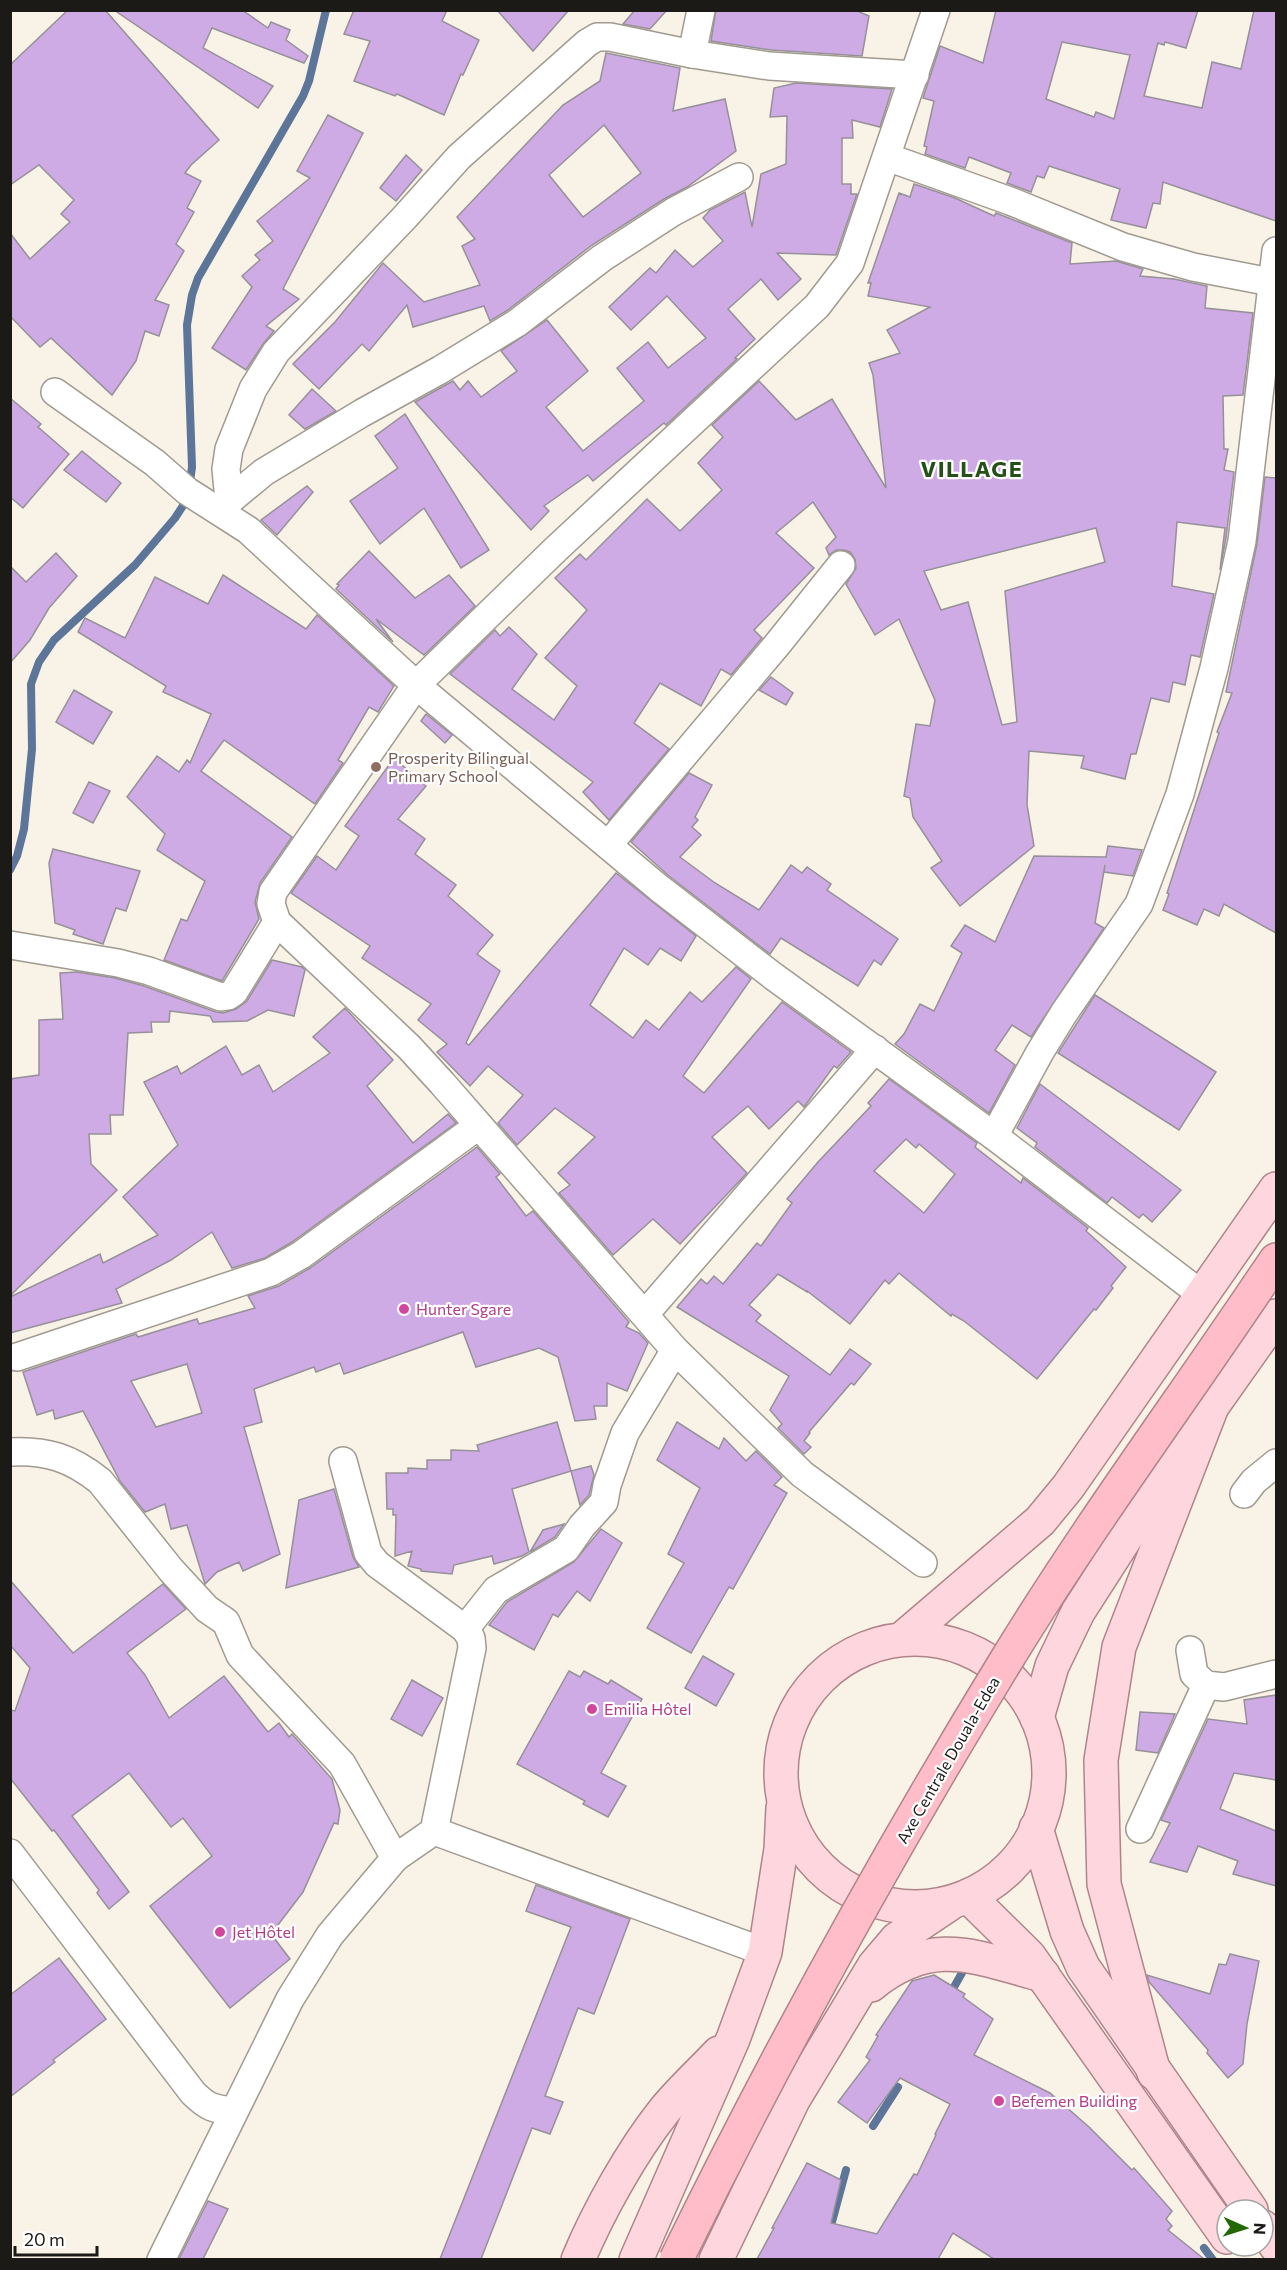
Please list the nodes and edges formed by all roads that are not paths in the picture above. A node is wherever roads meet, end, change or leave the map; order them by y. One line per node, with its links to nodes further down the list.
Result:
1 (702, 10): 3 (street)
2 (936, 10): 4 (street)
3 (692, 54): 4 (street); 10 (street)
4 (915, 75): 5 (street)
5 (887, 157): 8 (street); 12 (street)
6 (739, 177): 10 (street)
7 (1276, 251): 8 (street)
8 (1274, 282): 18 (street)
9 (55, 392): 10 (street)
10 (223, 505): 12 (street)
11 (841, 565): 13 (street)
12 (416, 685): 13 (street); 14 (street)
13 (608, 845): 16 (street)
14 (277, 922): 15 (street); 17 (street)
15 (10, 945)
16 (874, 1049): 18 (street); 22 (street)
17 (478, 1126): 22 (street); 25 (street)
18 (994, 1136): 21 (street)
19 (1276, 1189): 21 (main road)
20 (1268, 1272): 56 (highway, Axe Centrale Douala-Edea, bridge)
21 (1201, 1294): 33 (main road)
22 (645, 1314): 24 (street)
23 (1276, 1316): 26 (main road)
24 (675, 1350): 31 (street); 32 (street)
25 (17, 1357)
26 (1211, 1409): 37 (main road); 49 (main road)
27 (10, 1452): 43 (street)
28 (343, 1461): 32 (street)
29 (1276, 1463): 30 (street)
30 (1244, 1494)
31 (923, 1563)
32 (465, 1629): 41 (street)
33 (902, 1639): 37 (main road); 38 (main road)
34 (1190, 1650): 36 (street)
35 (1276, 1674): 36 (street)
36 (1206, 1684): 40 (street)
37 (1037, 1718): 39 (main road)
38 (784, 1800): 44 (main road); 45 (main road)
39 (1036, 1828): 44 (main road); 49 (main road)
40 (1140, 1829)
41 (434, 1831): 43 (street); 45 (street)
42 (10, 1853): 50 (street)
43 (395, 1858): 50 (street)
44 (962, 1898): 46 (main road); 47 (main road)
45 (765, 1953): 48 (main road)
46 (1042, 1975): 47 (main road); 52 (main road)
47 (851, 2002): 57 (main road)
48 (733, 2039): 54 (main road); 55 (main road)
49 (1154, 2073): 51 (main road)
50 (234, 2111): 53 (street)
51 (1243, 2198)
52 (1215, 2220)
53 (161, 2259)
54 (578, 2259)
55 (636, 2259)
56 (676, 2259)
57 (716, 2259)

